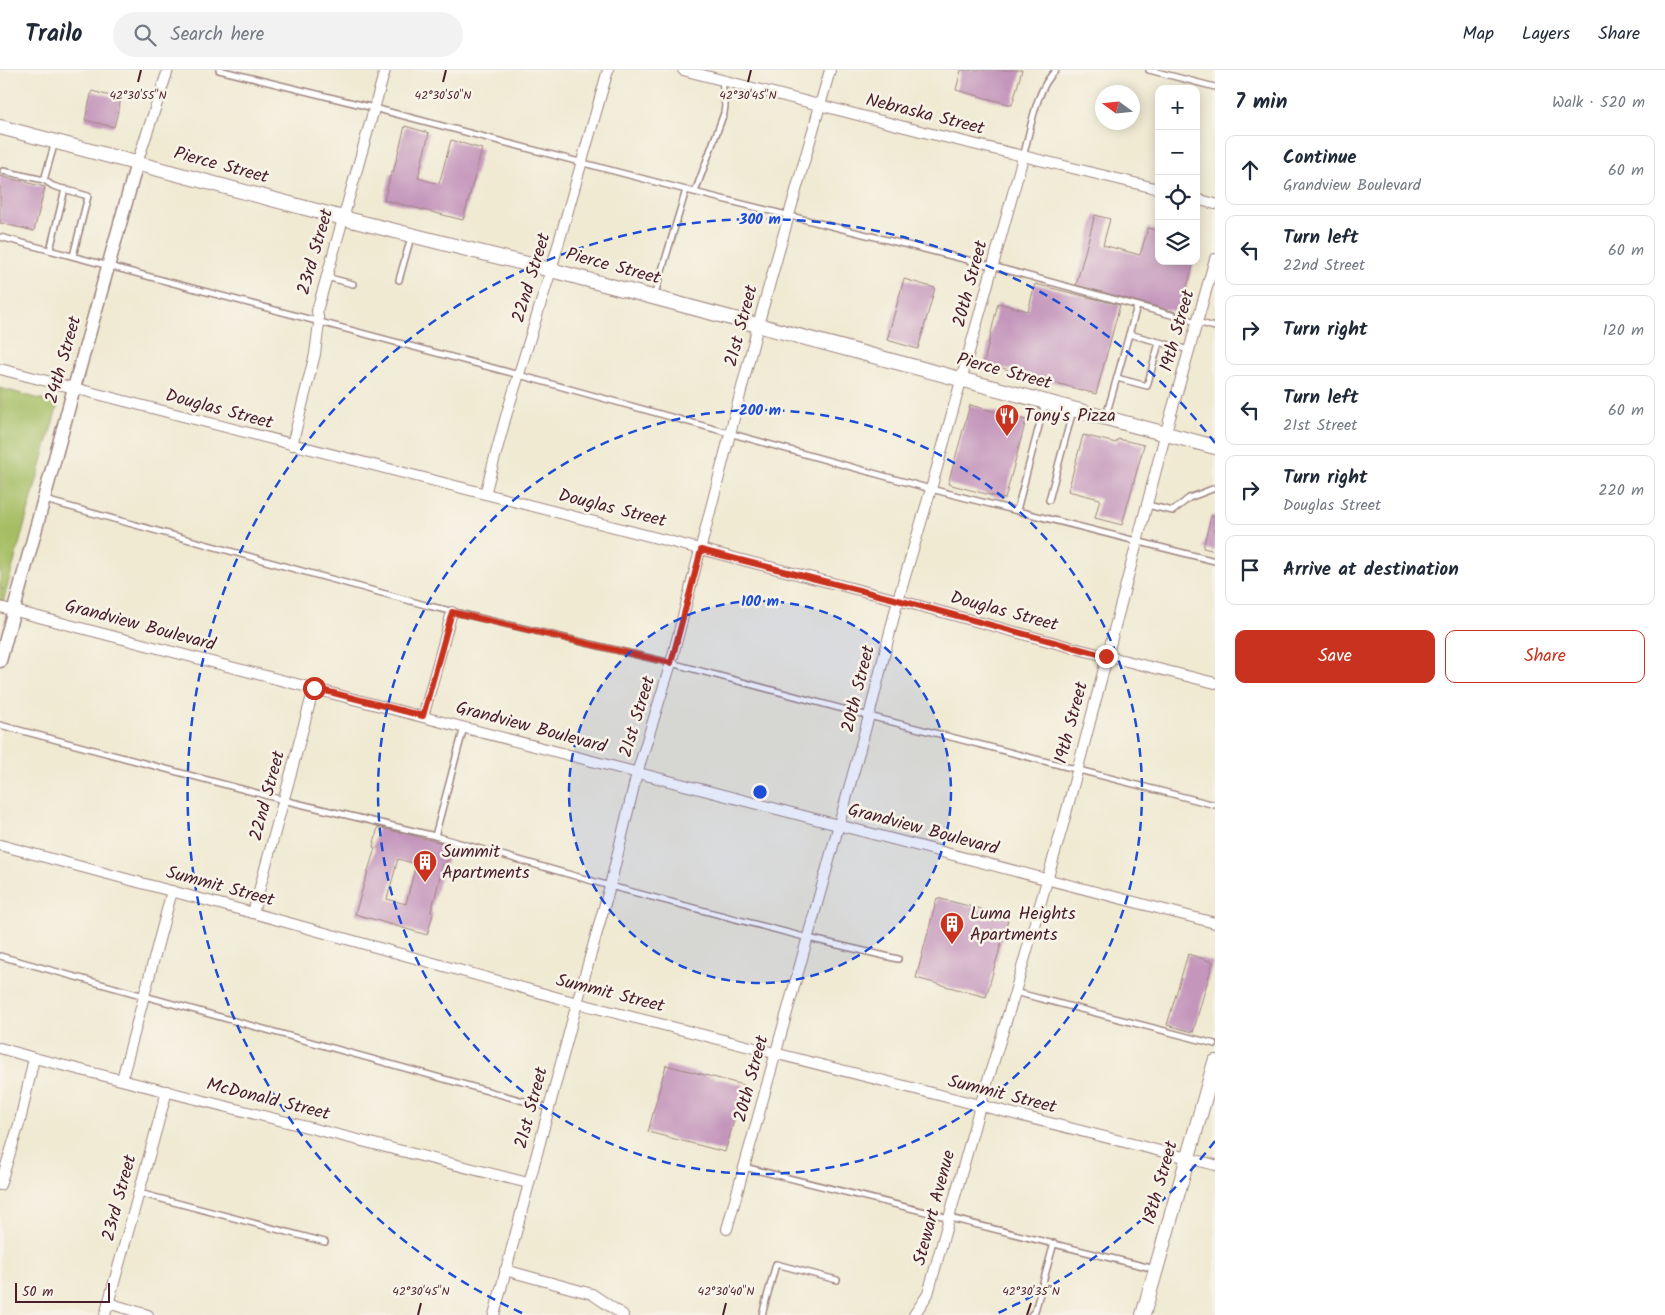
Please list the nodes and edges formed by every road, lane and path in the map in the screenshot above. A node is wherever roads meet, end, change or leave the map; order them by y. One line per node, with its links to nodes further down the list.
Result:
1 (168, 70): 17 (street, 24th Street)
2 (219, 70): 12 (lane)
3 (385, 70): 12 (street, 23rd Street)
4 (608, 70): 16 (street, 22nd Street)
5 (684, 70): 9 (street, Nebraska Street)
6 (830, 70): 11 (street, 21st Street)
7 (1056, 70): 15 (lane)
8 (1149, 70): 10 (lane)
9 (722, 80): 11 (street, Nebraska Street); 23 (lane)
10 (1215, 87)
11 (821, 105): 15 (street, Nebraska Street); 26 (street, 21st Street)
12 (374, 108): 16 (lane); 27 (street, 23rd Street)
13 (0, 127): 14 (main road, Pierce Street)
14 (55, 141): 17 (main road, Pierce Street); 19 (lane)
15 (1023, 156): 21 (street, Nebraska Street); 34 (street, 20th Street)
16 (582, 162): 22 (lane); 35 (street, 22nd Street)
17 (137, 163): 27 (main road, Pierce Street); 33 (street, 24th Street)
18 (3, 171): 19 (lane)
19 (44, 180): 20 (lane)
20 (65, 189): 30 (lane); 31 (lane)
21 (1155, 189)
22 (686, 190): 23 (lane); 39 (lane)
23 (696, 192): 26 (lane)
24 (1200, 200): 25 (street)
25 (1215, 204)
26 (789, 216): 34 (lane); 43 (street, 21st Street)
27 (343, 218): 28 (main road, Pierce Street); 36 (street, 23rd Street)
28 (412, 235): 35 (main road, Pierce Street); 37 (lane)
29 (0, 237): 30 (lane)
30 (50, 250): 31 (lane)
31 (72, 256): 33 (lane)
32 (1215, 259): 41 (street, 19th Street)
33 (109, 264): 42 (lane); 52 (street, 24th Street)
34 (992, 266): 40 (lane); 51 (street, 20th Street)
35 (551, 270): 39 (main road, Pierce Street); 49 (street, 22nd Street)
36 (326, 276): 38 (lane); 42 (street, 23rd Street)
37 (399, 280)
38 (353, 284)
39 (654, 297): 43 (main road, Pierce Street)
40 (1137, 306): 41 (lane); 45 (lane)
41 (1197, 322): 44 (lane); 47 (street, 19th Street)
42 (319, 323): 49 (lane); 58 (street, 23rd Street)
43 (758, 325): 51 (main road, Pierce Street); 56 (street, 21st Street)
44 (1215, 327)
45 (1129, 334): 46 (lane); 50 (lane)
46 (1159, 342): 47 (lane); 50 (lane)
47 (1189, 350): 57 (street, 19th Street)
48 (0, 369): 52 (street, Douglas Street)
49 (519, 375): 56 (lane); 62 (street, 22nd Street)
50 (1117, 378): 55 (lane)
51 (962, 380): 53 (main road, Pierce Street); 61 (street, 20th Street)
52 (74, 388): 58 (street, Douglas Street); 63 (street, 24th Street)
53 (1045, 402): 54 (main road, Pierce Street); 66 (lane)
54 (1073, 410): 55 (main road, Pierce Street); 64 (lane)
55 (1105, 418): 57 (main road, Pierce Street)
56 (731, 434): 61 (lane); 68 (street, 21st Street)
57 (1166, 435): 59 (main road, Pierce Street); 65 (street, 19th Street)
58 (292, 445): 62 (street, Douglas Street)
59 (1215, 447)
60 (1215, 488): 65 (lane)
61 (931, 489): 66 (lane); 70 (street, 20th Street)
62 (485, 494): 68 (street, Douglas Street)
63 (44, 500): 72 (street, 24th Street); 73 (lane)
64 (1050, 500)
65 (1147, 505): 67 (street, 19th Street)
66 (1017, 510): 67 (lane)
67 (1138, 540): 69 (lane); 74 (street, 19th Street)
68 (701, 550): 70 (street, Douglas Street); 76 (street, 21st Street)
69 (1215, 561)
70 (898, 600): 74 (street, Douglas Street); 80 (street, 20th Street)
71 (0, 606): 72 (street, Grandview Boulevard)
72 (14, 610): 75 (street, 24th Street); 78 (street, Grandview Boulevard)
73 (452, 612): 76 (lane); 79 (street)
74 (1106, 656): 77 (street, Douglas Street); 83 (street, 19th Street)
75 (0, 661)
76 (671, 663): 80 (lane); 84 (street, 21st Street)
77 (1215, 683)
78 (314, 688): 79 (street, Grandview Boulevard); 85 (street, 22nd Street)
79 (423, 716): 82 (street, Grandview Boulevard)
80 (869, 716): 83 (lane); 87 (street, 20th Street)
81 (0, 725): 85 (lane)
82 (464, 727): 84 (street, Grandview Boulevard); 88 (lane)
83 (1077, 770): 86 (lane); 90 (street, 19th Street)
84 (637, 773): 87 (street, Grandview Boulevard); 91 (street, 21st Street)
85 (283, 800): 88 (lane); 93 (street, 22nd Street)
86 (1215, 805)
87 (840, 825): 90 (street, Grandview Boulevard); 95 (street, 20th Street)
88 (435, 836): 91 (lane)
89 (0, 846): 92 (street, Summit Street)
90 (1047, 879): 94 (street, Grandview Boulevard); 98 (street, 19th Street)
91 (610, 886): 95 (lane); 100 (street, 21st Street)
92 (172, 891): 93 (street, Summit Street); 99 (street)
93 (253, 913): 100 (street, Summit Street)
94 (1215, 923)
95 (808, 938): 97 (lane); 103 (street, 20th Street)
96 (0, 956): 99 (lane)
97 (898, 959)
98 (1015, 992): 101 (lane); 108 (street, 19th Street)
99 (144, 996): 106 (street); 109 (lane)
100 (577, 1004): 103 (street, Summit Street); 109 (street, 21st Street)
101 (1215, 1044)
102 (0, 1048): 104 (street, McDonald Street)
103 (776, 1054): 108 (street, Summit Street); 112 (street, 20th Street)
104 (34, 1058): 106 (street, McDonald Street); 114 (street)
105 (1215, 1062): 110 (main road, 18th Street)
106 (122, 1079): 107 (street, McDonald Street)
107 (167, 1090): 113 (street, McDonald Street); 115 (street, 23rd Street)
108 (980, 1106): 110 (street, Summit Street); 116 (street, Stewart Avenue)
109 (549, 1108): 113 (street, 21st Street)
110 (1188, 1158): 111 (street, Summit Street); 120 (main road, 18th Street)
111 (1215, 1165)
112 (744, 1167): 116 (lane); 117 (street, 20th Street)
113 (528, 1183): 121 (street, 21st Street)
114 (0, 1186)
115 (138, 1193): 118 (lane); 123 (street, 23rd Street)
116 (949, 1216): 119 (lane); 129 (street, Stewart Avenue)
117 (727, 1229)
118 (325, 1242)
119 (1054, 1243): 120 (lane); 130 (lane)
120 (1156, 1269): 131 (main road, 18th Street)
121 (505, 1270): 126 (street, 21st Street); 127 (street)
122 (838, 1280): 128 (lane)
123 (108, 1304): 124 (street, 23rd Street); 125 (street)
124 (105, 1315)
125 (148, 1315)
126 (494, 1315)
127 (623, 1315)
128 (762, 1315)
129 (914, 1315)
130 (1031, 1315)
131 (1143, 1315)

